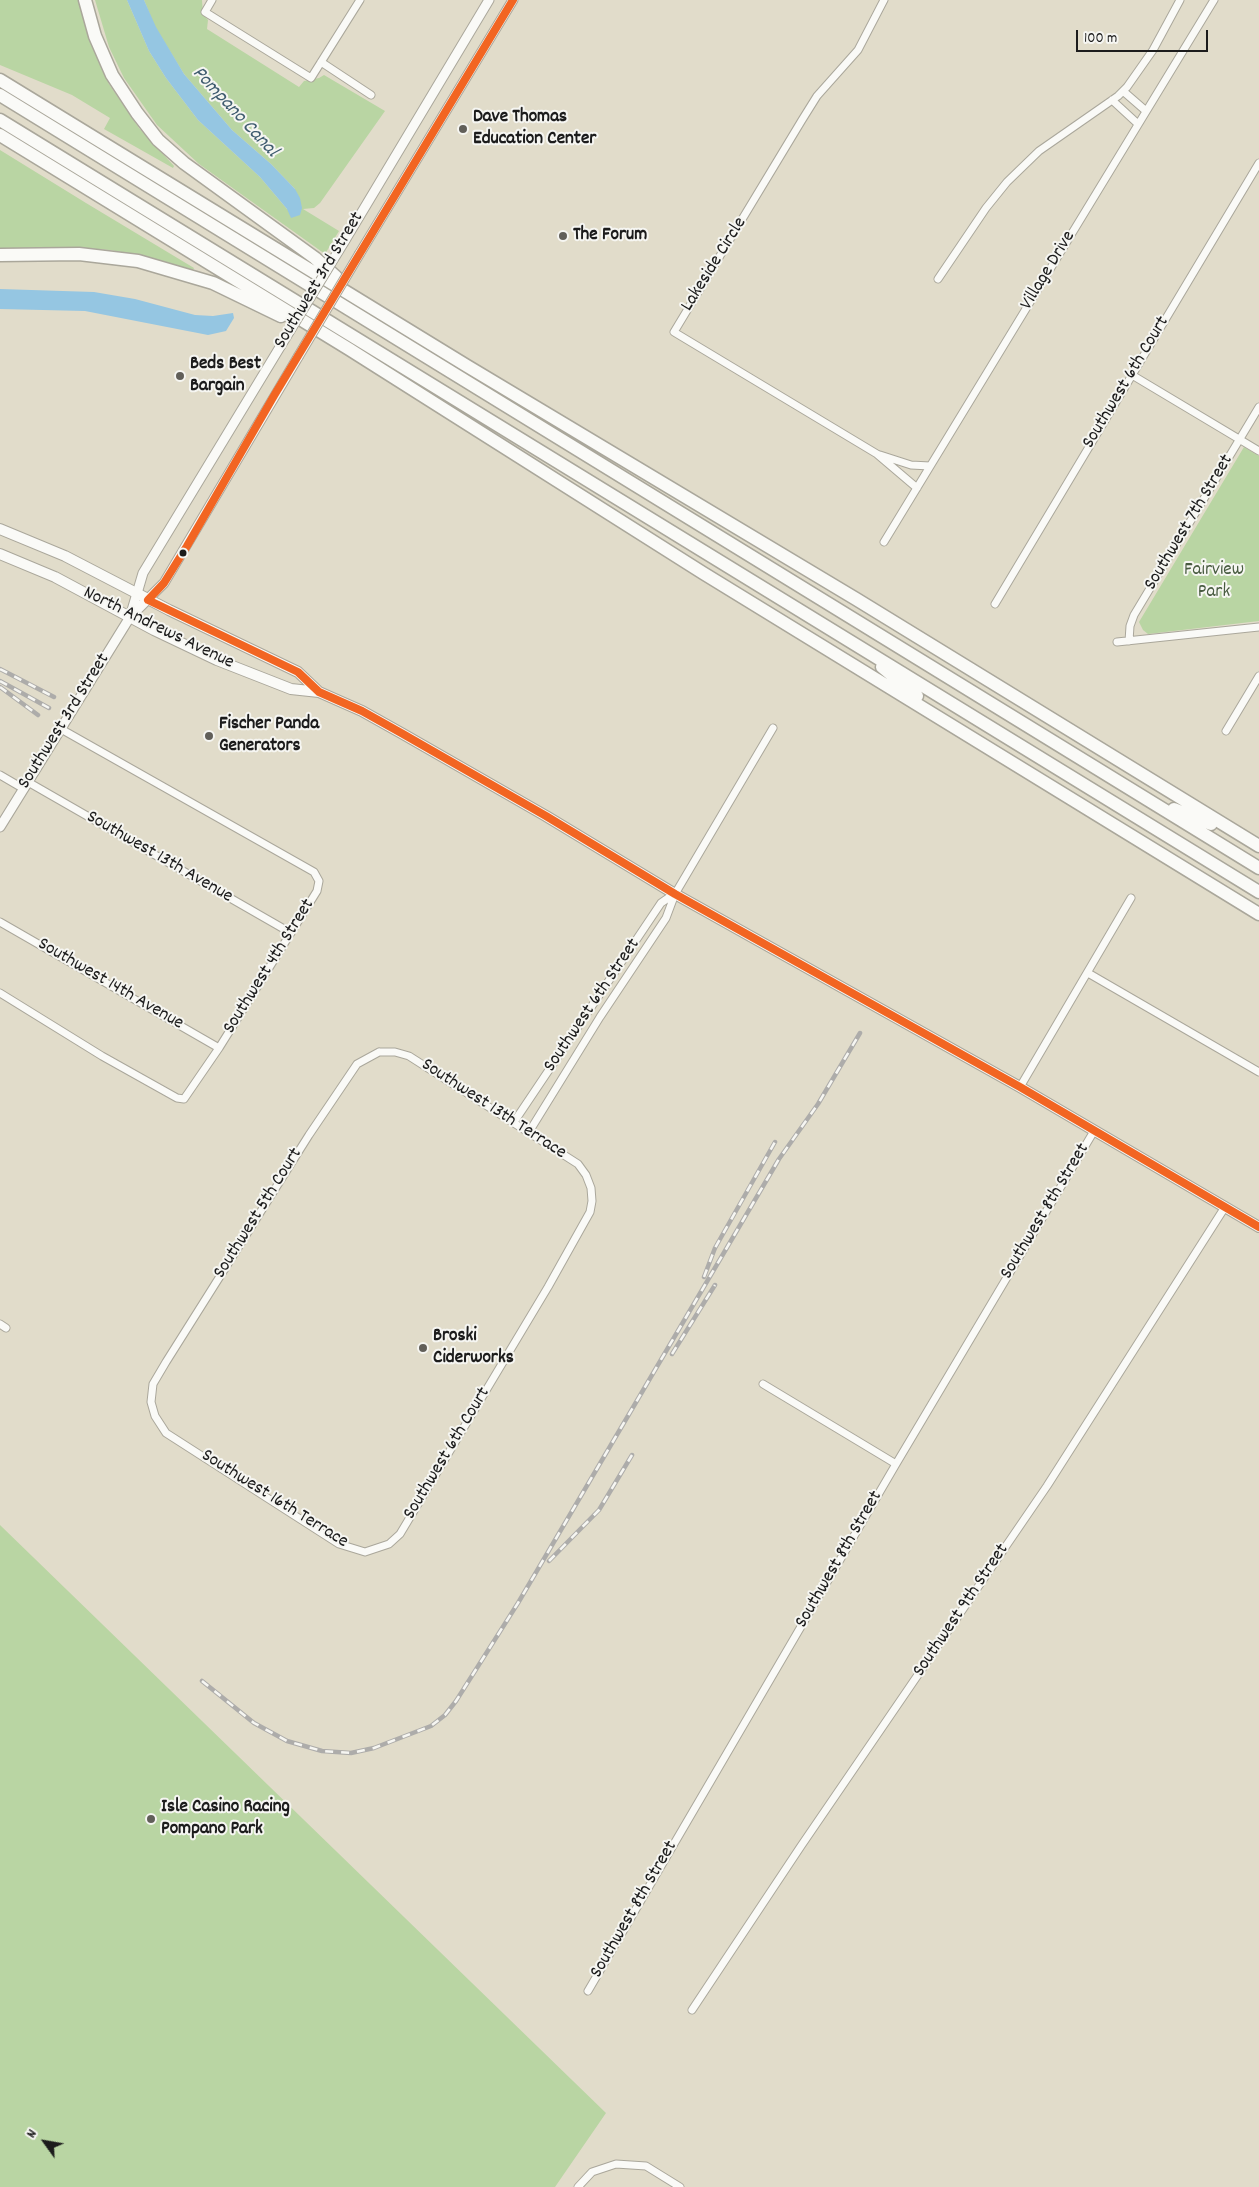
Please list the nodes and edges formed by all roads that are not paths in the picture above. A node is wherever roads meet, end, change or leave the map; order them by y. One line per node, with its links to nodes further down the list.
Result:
1 (85, 0): 22 (highway)
2 (212, 0): 9 (street)
3 (360, 0): 9 (street)
4 (489, 0): 34 (street, Southwest 3rd Street, bridge)
5 (513, 0): 35 (street, Southwest 3rd Street, bridge)
6 (884, 0): 28 (street, Lakeside Circle)
7 (1180, 0): 11 (street)
8 (1214, 0): 15 (street, Village Drive)
9 (321, 62): 13 (street)
10 (0, 80): 22 (highway)
11 (1123, 92): 14 (street); 15 (street)
12 (0, 95): 50 (highway)
13 (371, 95)
14 (1112, 100): 17 (street); 21 (street)
15 (1146, 111): 17 (street, Village Drive)
16 (0, 120): 39 (highway)
17 (1138, 124): 29 (street, Village Drive)
18 (0, 136): 23 (highway)
19 (1259, 163): 24 (street, Southwest 6th Court)
20 (0, 255): 23 (highway)
21 (938, 279)
22 (365, 304): 52 (highway)
23 (349, 349): 44 (highway)
24 (1132, 375): 26 (street); 36 (street, Southwest 6th Court)
25 (1259, 407): 26 (street, Southwest 7th Street)
26 (1240, 439): 27 (street); 40 (street, Southwest 7th Street)
27 (1259, 450)
28 (877, 454): 29 (street, Lakeside Circle); 30 (street, Lakeside Circle)
29 (930, 466): 30 (street, Village Drive)
30 (917, 488): 32 (street, Village Drive)
31 (0, 529): 34 (main road, North Andrews Avenue)
32 (884, 542)
33 (0, 554): 37 (main road, North Andrews Avenue)
34 (137, 594): 35 (main road, North Andrews Avenue); 37 (street, Southwest 3rd Street)
35 (148, 600): 37 (street, Southwest 3rd Street); 43 (main road, North Andrews Avenue)
36 (995, 604)
37 (130, 617): 43 (main road, North Andrews Avenue); 46 (street, Southwest 3rd Street)
38 (1259, 627): 40 (street)
39 (845, 637): 44 (highway); 54 (highway)
40 (1129, 641): 41 (street)
41 (1117, 642)
42 (1259, 676): 47 (street)
43 (319, 692): 55 (main road, North Andrews Avenue)
44 (953, 726): 57 (highway)
45 (773, 728): 55 (street, Southwest 6th Street)
46 (61, 730): 49 (street, Southwest 3rd Street); 59 (street, Southwest 4th Street)
47 (1226, 731)
48 (0, 775): 49 (street, Southwest 13th Avenue)
49 (26, 785): 51 (street, Southwest 3rd Street); 59 (street, Southwest 13th Avenue)
50 (1137, 794): 52 (highway); 53 (highway)
51 (0, 827)
52 (1254, 843)
53 (1259, 868)
54 (1259, 892)
55 (675, 894): 65 (main road, North Andrews Avenue); 66 (street, Southwest 6th Street); 68 (street, Southwest 6th Street)
56 (1132, 898): 60 (street)
57 (1259, 914)
58 (0, 922): 62 (street, Southwest 14th Avenue)
59 (291, 934): 62 (street, Southwest 4th Street)
60 (1088, 973): 64 (street); 65 (street)
61 (0, 993): 62 (street, Southwest 4th Street)
62 (219, 1048)
63 (409, 1056): 66 (street, Southwest 13th Terrace); 73 (street, Southwest 5th Court)
64 (1259, 1072)
65 (1020, 1087): 67 (main road, North Andrews Avenue)
66 (514, 1122): 68 (street, Southwest 13th Terrace)
67 (1094, 1131): 70 (main road, North Andrews Avenue); 74 (street, Southwest 8th Street)
68 (529, 1132): 69 (street, Southwest 13th Terrace)
69 (578, 1164): 75 (street, Southwest 6th Court)
70 (1225, 1207): 71 (main road, North Andrews Avenue); 77 (street, Southwest 9th Street)
71 (1259, 1227)
72 (764, 1384): 74 (street)
73 (155, 1416): 75 (street, Southwest 16th Terrace)
74 (896, 1464): 76 (street, Southwest 8th Street)
75 (400, 1534)
76 (588, 1991)
77 (692, 2010)
78 (578, 2187): 79 (street)
79 (680, 2187)

